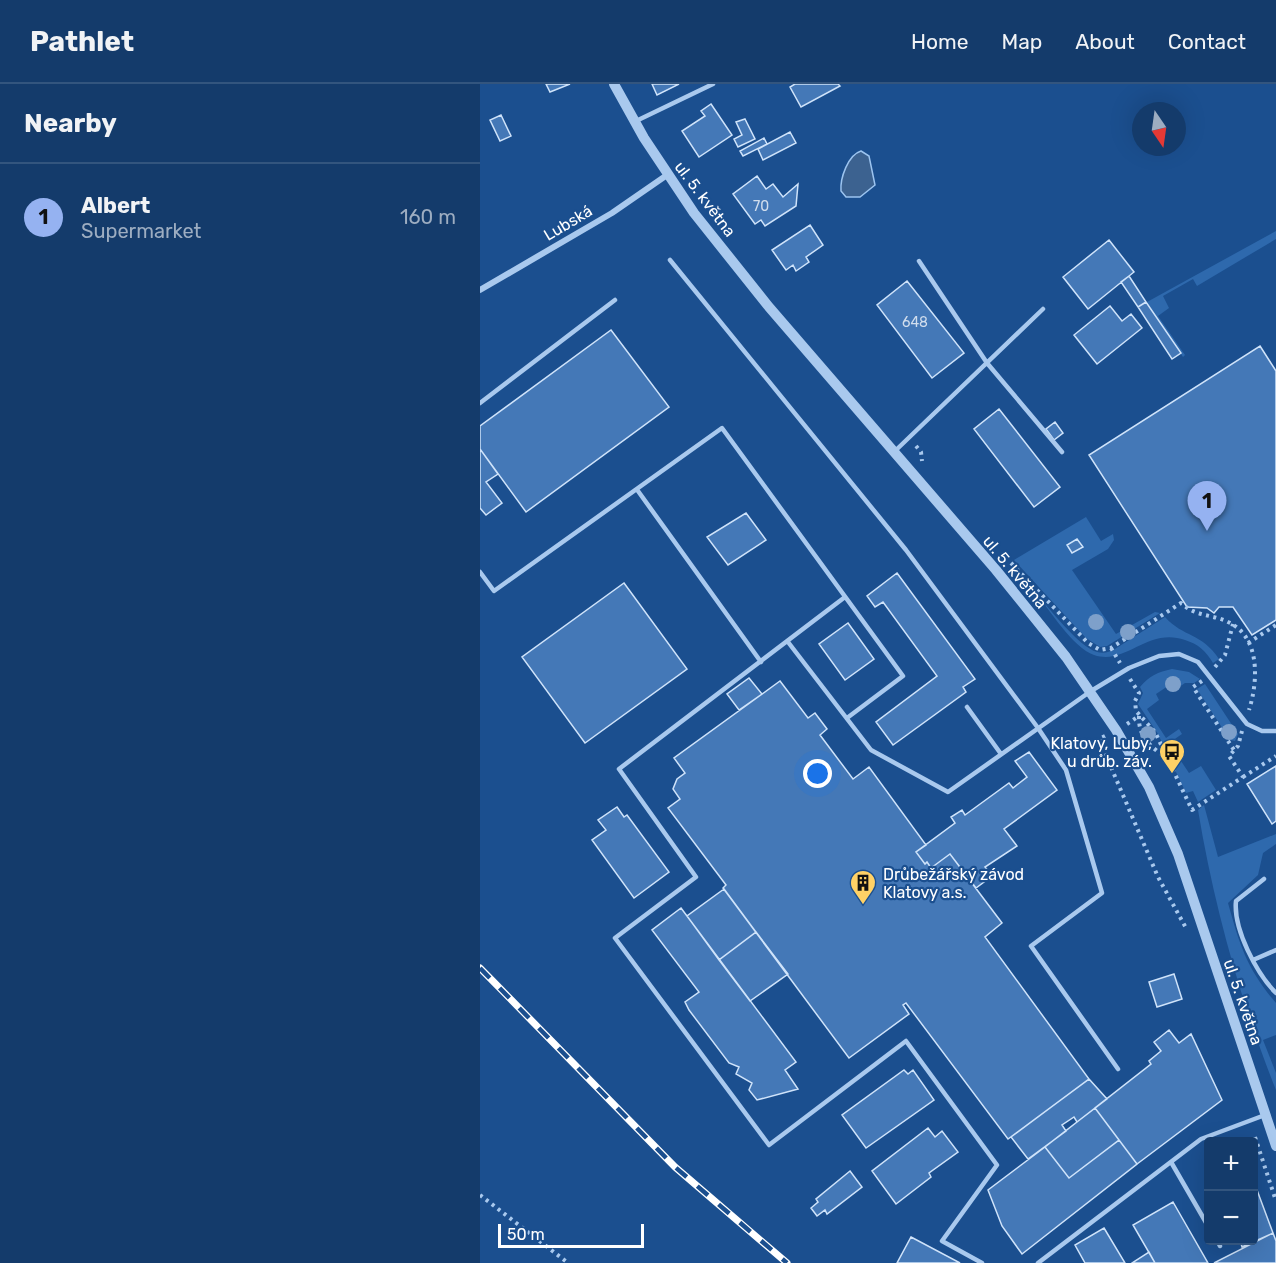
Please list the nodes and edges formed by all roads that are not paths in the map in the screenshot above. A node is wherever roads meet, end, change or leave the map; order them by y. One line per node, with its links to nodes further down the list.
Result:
1 (614, 84): 3 (street, ul. 5. května)
2 (713, 84): 3 (lane)
3 (634, 122): 4 (street, ul. 5. května)
4 (667, 175): 7 (street, Lubská); 13 (street, ul. 5. května)
5 (670, 260): 22 (lane)
6 (919, 261): 10 (lane)
7 (480, 291)
8 (615, 300): 11 (lane)
9 (1043, 309): 10 (lane)
10 (987, 363): 12 (lane); 13 (lane)
11 (480, 403)
12 (1062, 452)
13 (893, 453): 19 (street, ul. 5. května)
14 (638, 490): 15 (lane); 16 (lane); 18 (lane)
15 (480, 572)
16 (845, 597): 17 (lane); 21 (lane)
17 (788, 642): 18 (lane); 21 (lane)
18 (761, 662): 34 (lane)
19 (1091, 691): 22 (lane); 23 (lane); 30 (street, ul. 5. května)
20 (967, 707): 24 (lane)
21 (847, 718): 24 (lane)
22 (1038, 728): 24 (lane); 29 (lane)
23 (1276, 731)
24 (1002, 754)
25 (1264, 879): 27 (lane)
26 (1276, 950): 27 (lane)
27 (1253, 960): 28 (lane)
28 (1276, 993)
29 (1118, 1069)
30 (1265, 1115): 31 (street, ul. 5. května); 32 (lane)
31 (1276, 1143)
32 (1171, 1162): 33 (lane); 35 (lane)
33 (1204, 1218)
34 (982, 1263)
35 (1038, 1263)

